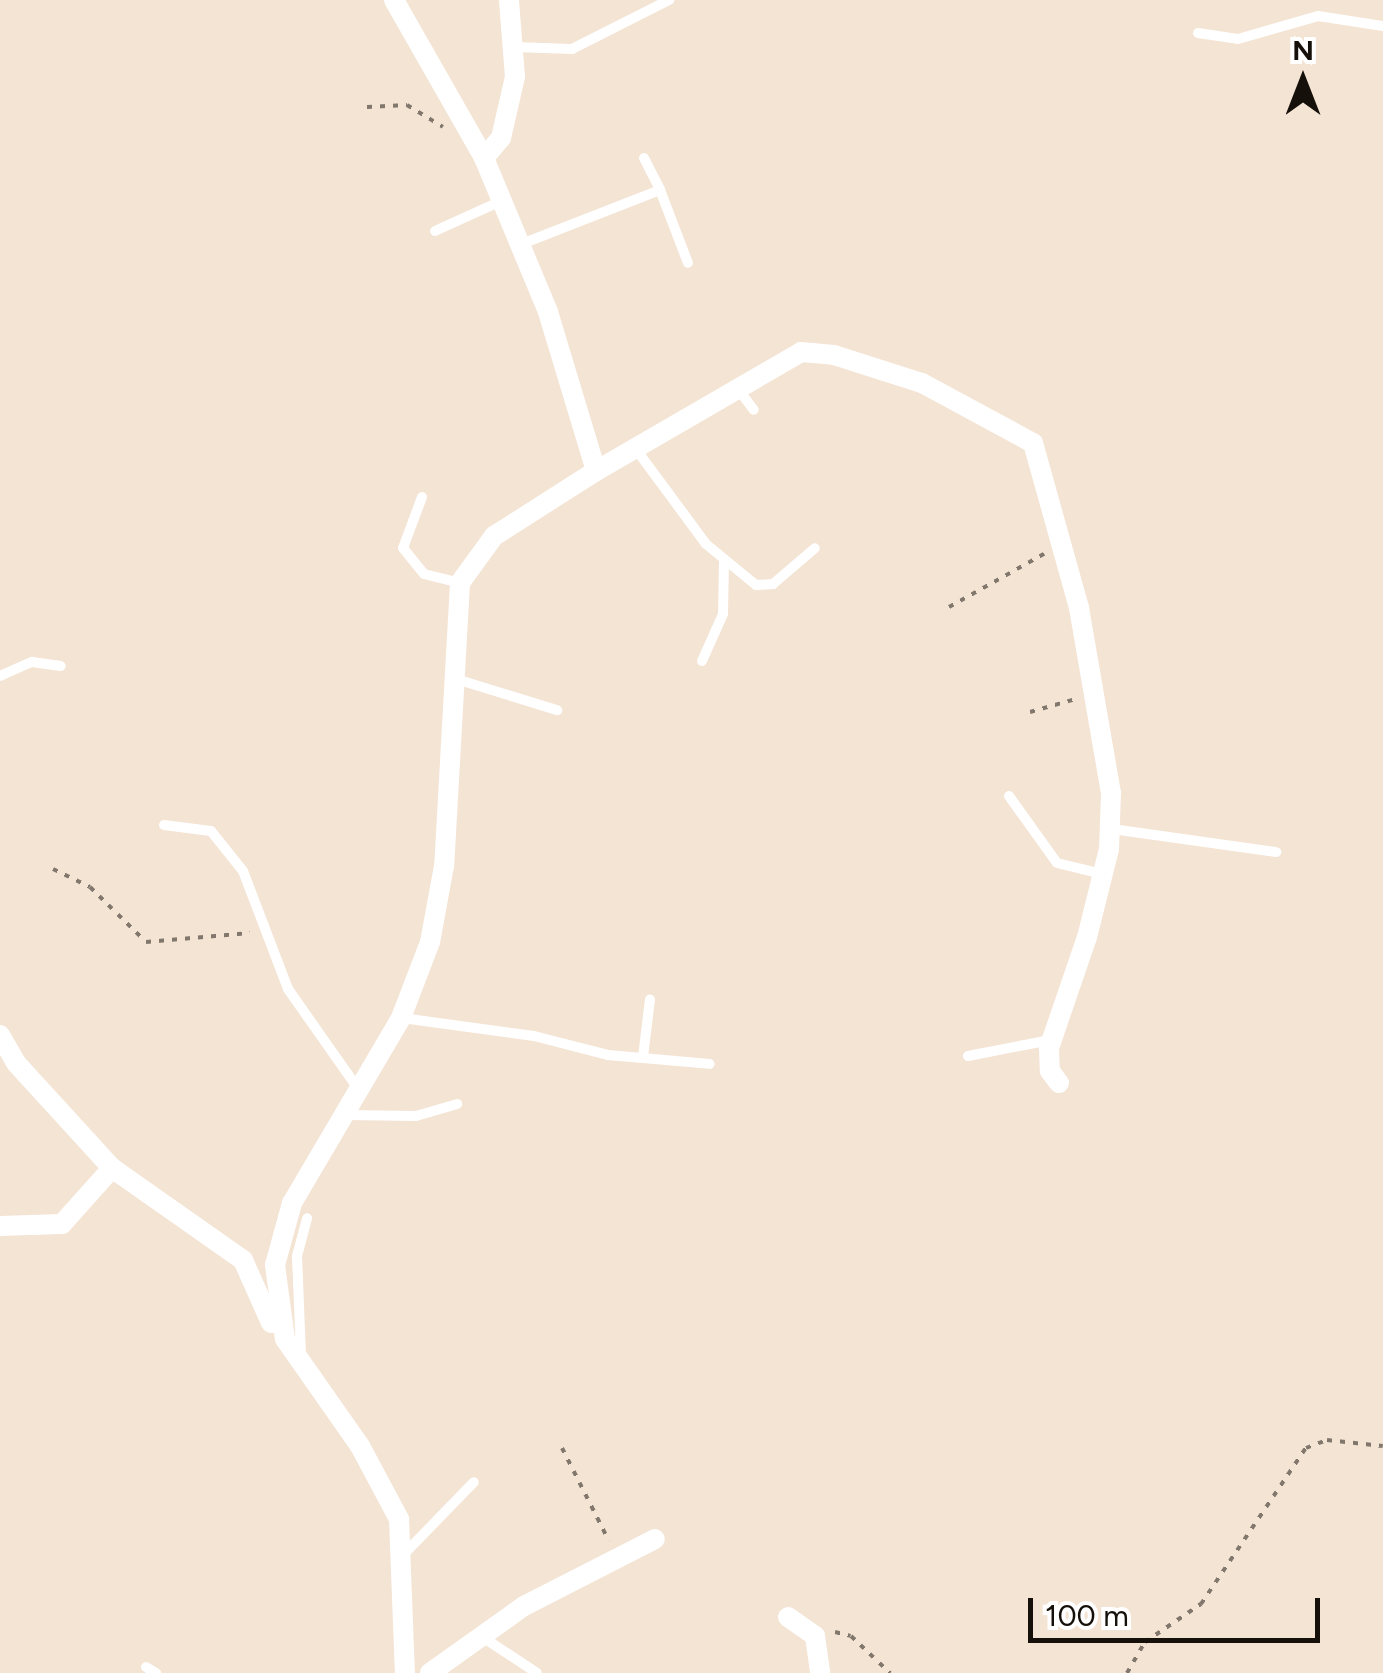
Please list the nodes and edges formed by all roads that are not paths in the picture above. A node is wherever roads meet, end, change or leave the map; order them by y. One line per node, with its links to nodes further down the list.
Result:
1 (394, 0): 7 (street)
2 (509, 0): 6 (street)
3 (669, 0): 6 (lane)
4 (1383, 26): 5 (lane)
5 (1198, 32)
6 (515, 47): 7 (street)
7 (479, 150): 10 (street)
8 (644, 158): 9 (lane)
9 (660, 190): 12 (lane); 13 (lane)
10 (501, 201): 11 (lane); 12 (street)
11 (435, 231)
12 (518, 245): 17 (street)
13 (688, 263)
14 (737, 388): 15 (lane); 16 (street); 29 (street)
15 (754, 410)
16 (635, 448): 17 (street); 20 (lane)
17 (596, 470): 21 (street)
18 (422, 497): 21 (lane)
19 (815, 548): 20 (lane)
20 (724, 561): 22 (lane)
21 (460, 583): 25 (street)
22 (702, 661)
23 (61, 666): 24 (lane)
24 (0, 676)
25 (456, 679): 26 (lane); 33 (street)
26 (557, 710)
27 (1009, 796): 31 (lane)
28 (164, 825): 40 (lane)
29 (1112, 828): 30 (lane); 31 (street)
30 (1276, 852)
31 (1102, 874): 35 (street)
32 (650, 999): 37 (lane)
33 (401, 1018): 37 (lane); 40 (street)
34 (0, 1035): 43 (street)
35 (1051, 1040): 36 (lane); 39 (street)
36 (968, 1056)
37 (644, 1057): 38 (lane)
38 (710, 1064)
39 (1060, 1083)
40 (357, 1087): 42 (street)
41 (457, 1104): 42 (lane)
42 (342, 1115): 46 (street)
43 (112, 1168): 45 (street); 46 (street)
44 (306, 1218): 46 (lane)
45 (0, 1226)
46 (297, 1357): 49 (street)
47 (474, 1482): 49 (lane)
48 (655, 1539): 51 (street)
49 (404, 1554): 52 (street)
50 (788, 1616): 55 (street)
51 (480, 1635): 53 (street); 54 (lane)
52 (406, 1673)
53 (430, 1673)
54 (536, 1673)
55 (820, 1673)

